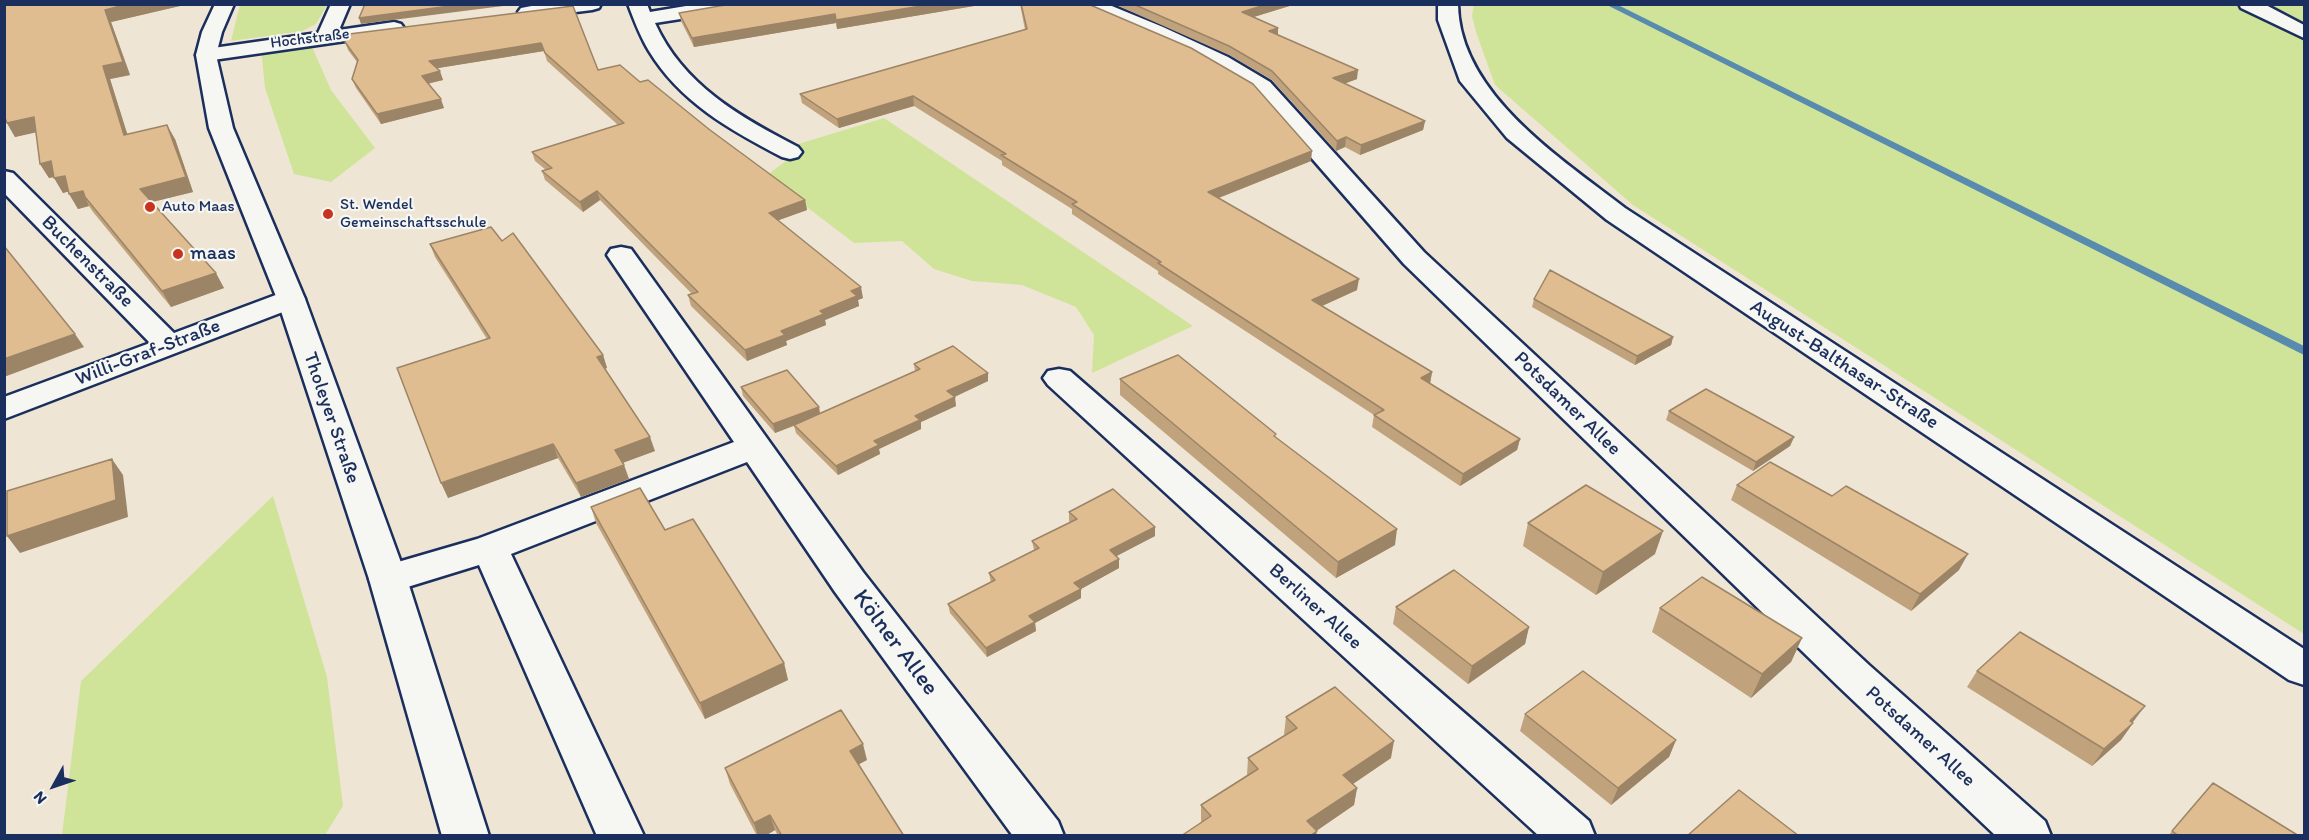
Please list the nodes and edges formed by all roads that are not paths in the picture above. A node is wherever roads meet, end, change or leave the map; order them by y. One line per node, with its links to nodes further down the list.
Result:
1 (225, 4): 13 (main road, Tholeyer Straße)
2 (340, 4): 12 (main road)
3 (592, 4): 9 (main road)
4 (738, 4): 8 (main road)
5 (1089, 4): 29 (main road, Potsdamer Allee)
6 (1448, 4): 24 (main road, August-Balthasar-Straße)
7 (2248, 4): 11 (main road)
8 (640, 12): 14 (main road)
9 (507, 15)
10 (415, 26): 12 (main road, Hochstraße)
11 (2304, 32)
12 (326, 37): 13 (main road, Hochstraße)
13 (206, 55): 17 (main road, Tholeyer Straße)
14 (790, 152)
15 (4, 178): 18 (main road, Buchenstraße)
16 (621, 255): 21 (main road, Kölner Allee)
17 (291, 299): 18 (main road, Willi-Graf-Straße); 23 (main road, Tholeyer Straße)
18 (169, 345): 20 (main road, Willi-Graf-Straße)
19 (1059, 378): 28 (main road, Berliner Allee)
20 (4, 409)
21 (754, 447): 22 (main road); 27 (main road, Kölner Allee)
22 (490, 548): 23 (main road); 26 (main road)
23 (388, 579): 25 (main road, Tholeyer Straße)
24 (2304, 669)
25 (466, 836)
26 (621, 836)
27 (1041, 836)
28 (1572, 836)
29 (2028, 836)

